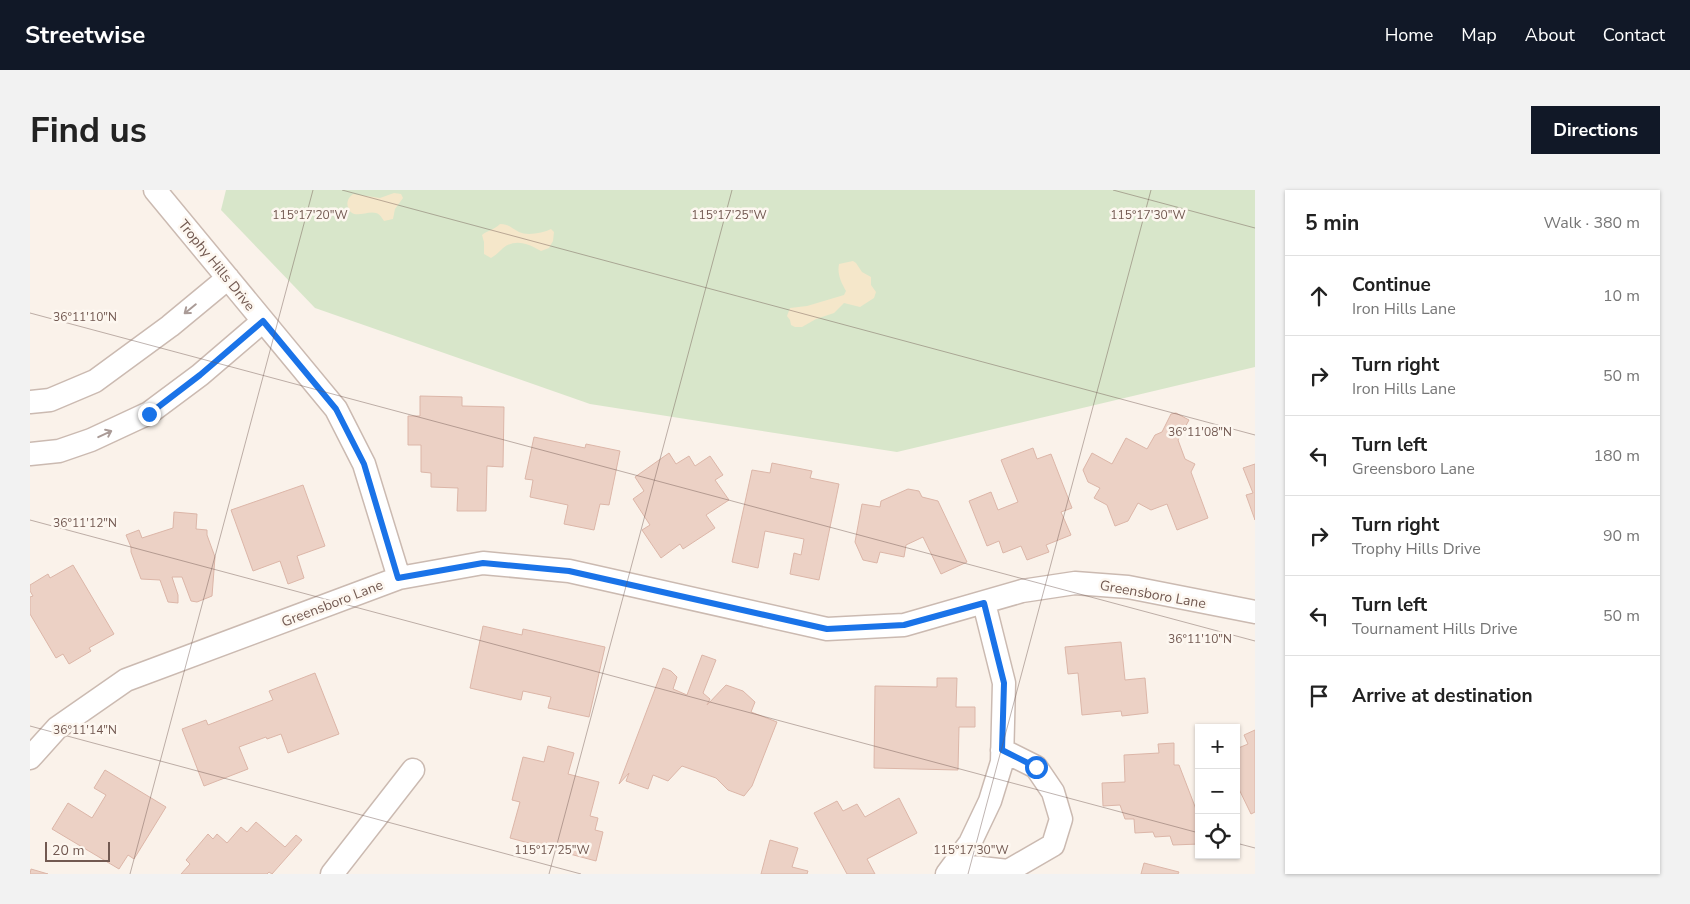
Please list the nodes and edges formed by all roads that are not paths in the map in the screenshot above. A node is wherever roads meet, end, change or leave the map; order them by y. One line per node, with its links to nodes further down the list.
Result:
1 (155, 190): 2 (street, Trophy Hills Drive)
2 (228, 278): 3 (street, Trophy Hills Drive); 4 (street, one-way to 4)
3 (263, 321): 5 (street, one-way to 3); 6 (street, Trophy Hills Drive)
4 (30, 402)
5 (30, 454)
6 (398, 578): 7 (street, Greensboro Lane); 10 (street, Greensboro Lane)
7 (984, 603): 8 (street, Greensboro Lane); 9 (street)
8 (1255, 612)
9 (1002, 750): 12 (street); 12 (street)
10 (30, 758)
11 (413, 770): 13 (street)
12 (950, 870)
13 (332, 874)

